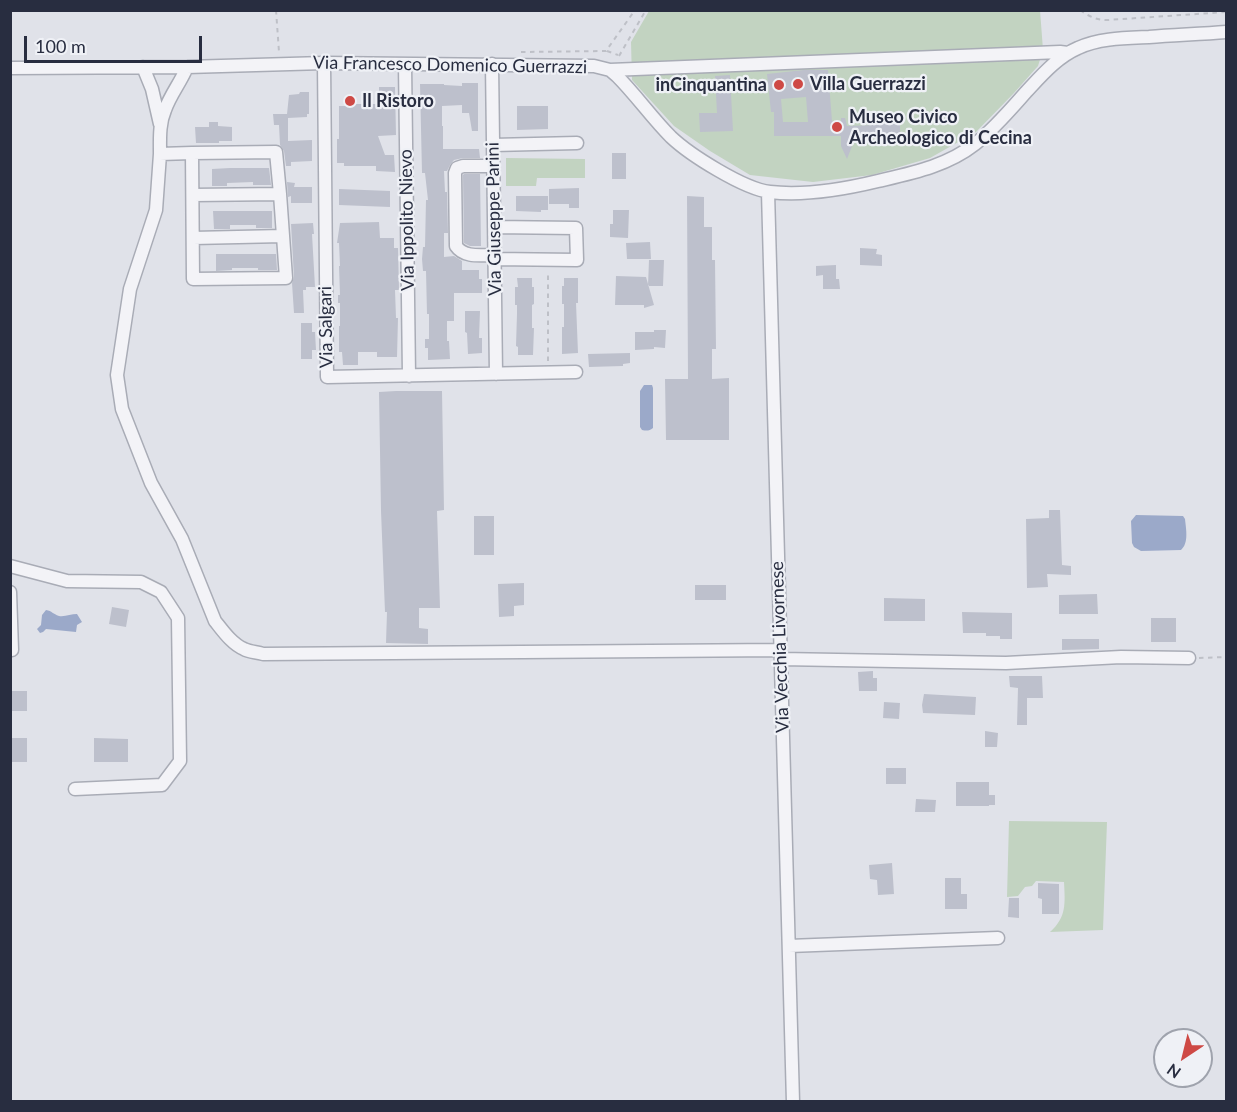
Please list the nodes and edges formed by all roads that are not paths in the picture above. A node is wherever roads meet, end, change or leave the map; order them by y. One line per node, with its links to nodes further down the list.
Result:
1 (1227, 32): 2 (street, Via Francesco Domenico Guerrazzi)
2 (1068, 53): 9 (street); 16 (street, Via Francesco Domenico Guerrazzi)
3 (324, 63): 4 (street, Via Francesco Domenico Guerrazzi); 7 (street, Via Francesco Domenico Guerrazzi); 25 (street, Via Salgari)
4 (405, 64): 5 (street, Via Francesco Domenico Guerrazzi); 25 (street, Via Ippolito Nievo)
5 (492, 64): 9 (street, Via Francesco Domenico Guerrazzi); 12 (street, Via Giuseppe Parini)
6 (143, 67): 7 (street, Via Francesco Domenico Guerrazzi); 8 (street, Via Francesco Domenico Guerrazzi); 10 (street)
7 (187, 67): 10 (street)
8 (10, 68)
9 (610, 70): 16 (street, Via Francesco Domenico Guerrazzi)
10 (161, 125): 14 (street)
11 (577, 143): 12 (street)
12 (493, 146): 15 (street, Via Giuseppe Parini)
13 (192, 153): 14 (street); 17 (street); 18 (street)
14 (160, 154): 29 (street)
15 (493, 166): 19 (street, Via Giuseppe Parini); 22 (street)
16 (768, 192): 29 (street, Via Vecchia Livornese)
17 (279, 194): 18 (street); 20 (street)
18 (193, 195): 21 (street)
19 (494, 227): 22 (street, Via Giuseppe Parini); 22 (street)
20 (283, 236): 21 (street); 21 (street)
21 (193, 238)
22 (494, 257): 24 (street, Via Giuseppe Parini)
23 (576, 372): 24 (street, Via Salgari)
24 (496, 374): 25 (street, Via Salgari)
25 (409, 376)
26 (10, 566): 31 (street)
27 (10, 592): 28 (street)
28 (10, 650)
29 (781, 655): 30 (street); 33 (street, Via Vecchia Livornese)
30 (1189, 658)
31 (75, 789)
32 (998, 938): 33 (street)
33 (789, 946): 34 (street, Via Vecchia Livornese)
34 (793, 1101)

